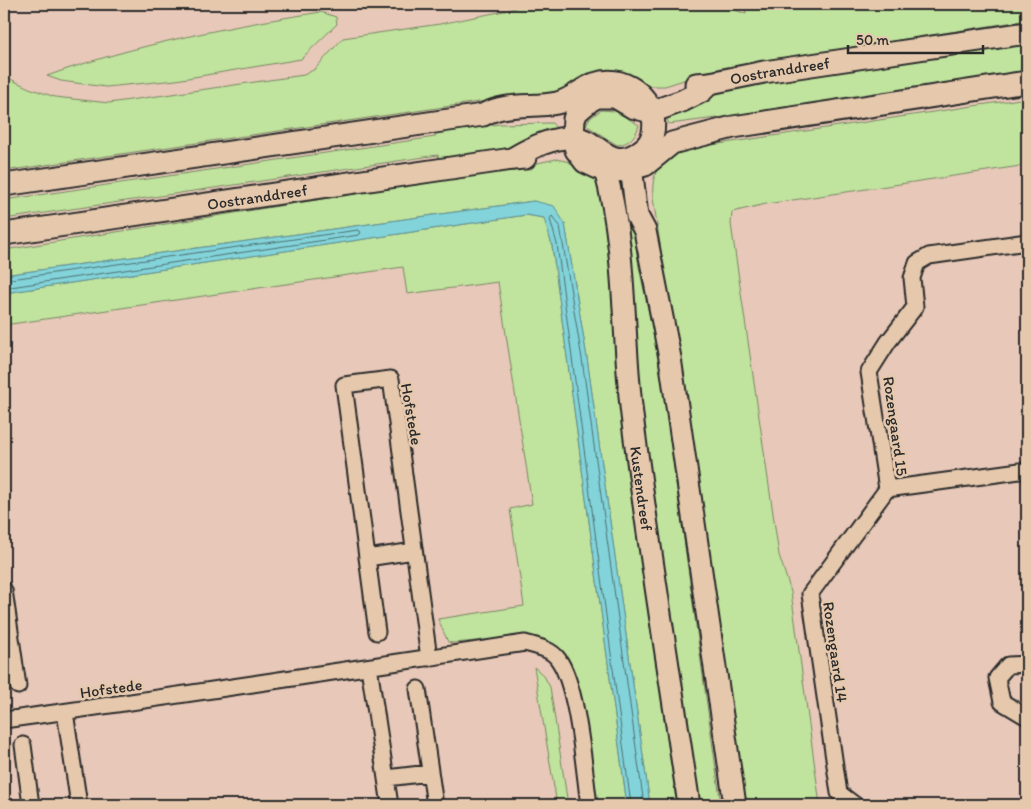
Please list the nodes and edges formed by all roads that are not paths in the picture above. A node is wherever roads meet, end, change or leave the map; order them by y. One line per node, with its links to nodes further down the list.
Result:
1 (1027, 34): 4 (main road, Oostranddreef)
2 (1027, 82): 5 (main road)
3 (572, 106): 4 (main road); 6 (main road); 9 (main road)
4 (648, 106): 5 (main road)
5 (659, 141): 7 (main road)
6 (574, 144): 7 (main road); 8 (main road); 10 (main road, Oostranddreef)
7 (634, 164): 8 (main road); 36 (main road)
8 (605, 170): 35 (main road, Kustendreef)
9 (4, 186)
10 (4, 234)
11 (1027, 242): 13 (street, Rozengaard 15)
12 (1027, 470): 13 (street)
13 (887, 490): 37 (street, Rozengaard 14)
14 (414, 551): 15 (street); 15 (street, Hofstede); 19 (street, Hofstede)
15 (367, 558): 18 (street, Hofstede)
16 (4, 590): 17 (street)
17 (5, 612): 22 (street)
18 (377, 632)
19 (429, 658): 21 (street, Hofstede); 34 (street, Hofstede)
20 (1027, 664): 25 (street)
21 (370, 667): 24 (street, Hofstede); 29 (street)
22 (18, 686)
23 (418, 689): 28 (street)
24 (65, 712): 26 (street, Hofstede); 31 (street, Hofstede)
25 (1027, 717)
26 (4, 720)
27 (22, 745): 30 (street)
28 (429, 773): 29 (street); 33 (street)
29 (387, 778): 32 (street)
30 (31, 805)
31 (79, 805)
32 (390, 805)
33 (435, 805)
34 (588, 805)
35 (690, 805)
36 (735, 805)
37 (856, 805)

